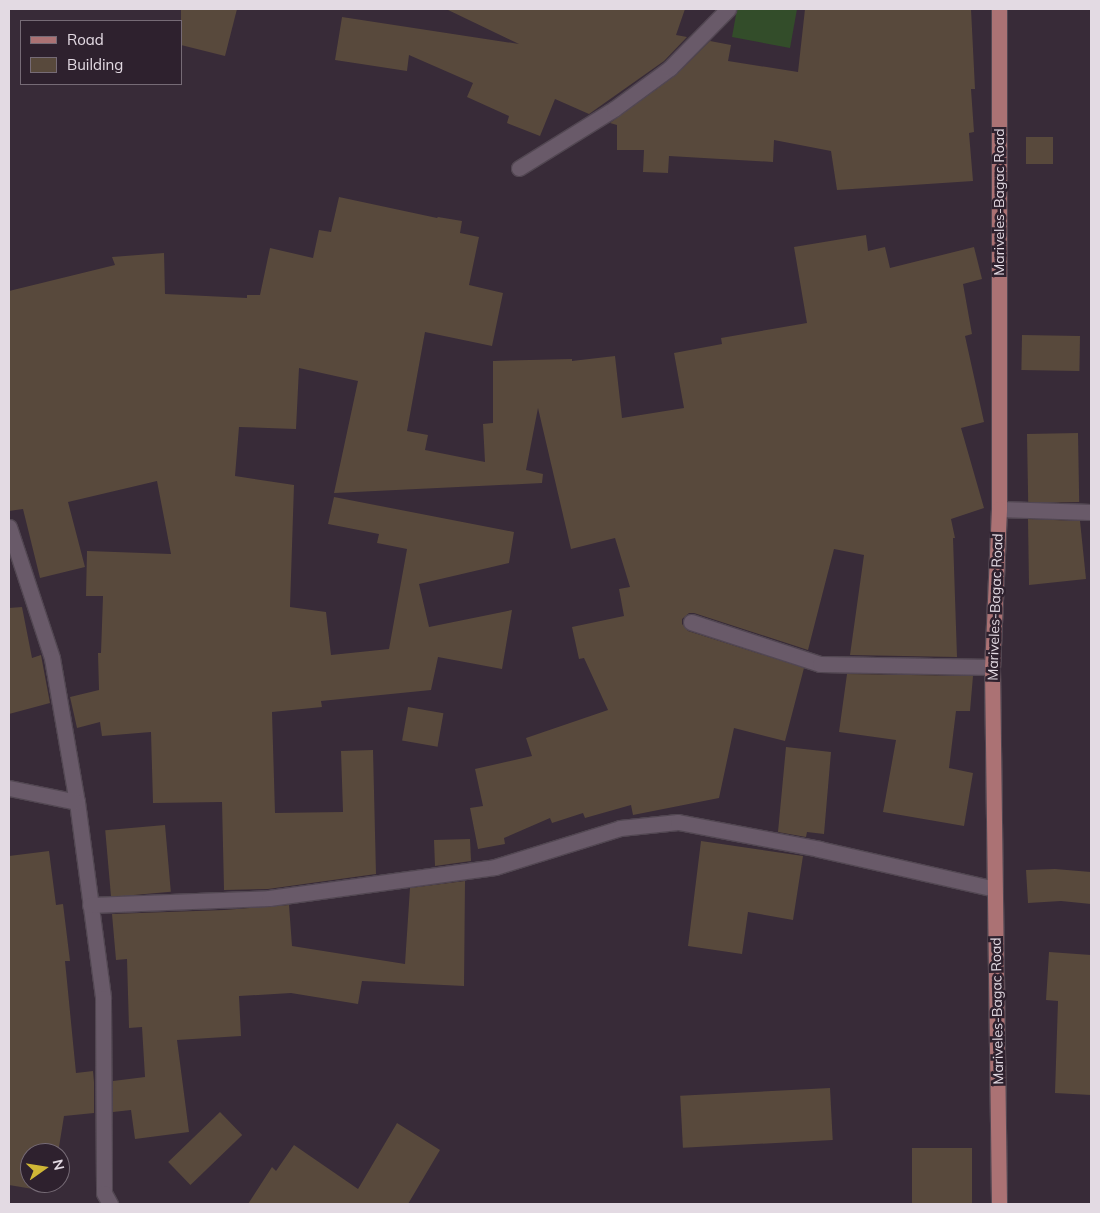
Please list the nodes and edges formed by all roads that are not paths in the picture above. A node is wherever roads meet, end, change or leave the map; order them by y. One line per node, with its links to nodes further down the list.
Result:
1 (728, 9): 3 (street)
2 (999, 9): 4 (main road, Mariveles-Bagac Road)
3 (520, 168)
4 (999, 509): 5 (street); 8 (main road, Mariveles-Bagac Road)
5 (1091, 512)
6 (9, 527): 10 (street)
7 (691, 622): 8 (street)
8 (992, 667): 11 (main road, Mariveles-Bagac Road)
9 (9, 788): 10 (street)
10 (77, 802): 12 (street)
11 (995, 889): 12 (street); 14 (main road, Mariveles-Bagac Road)
12 (90, 905): 13 (street)
13 (110, 1204)
14 (999, 1204)

